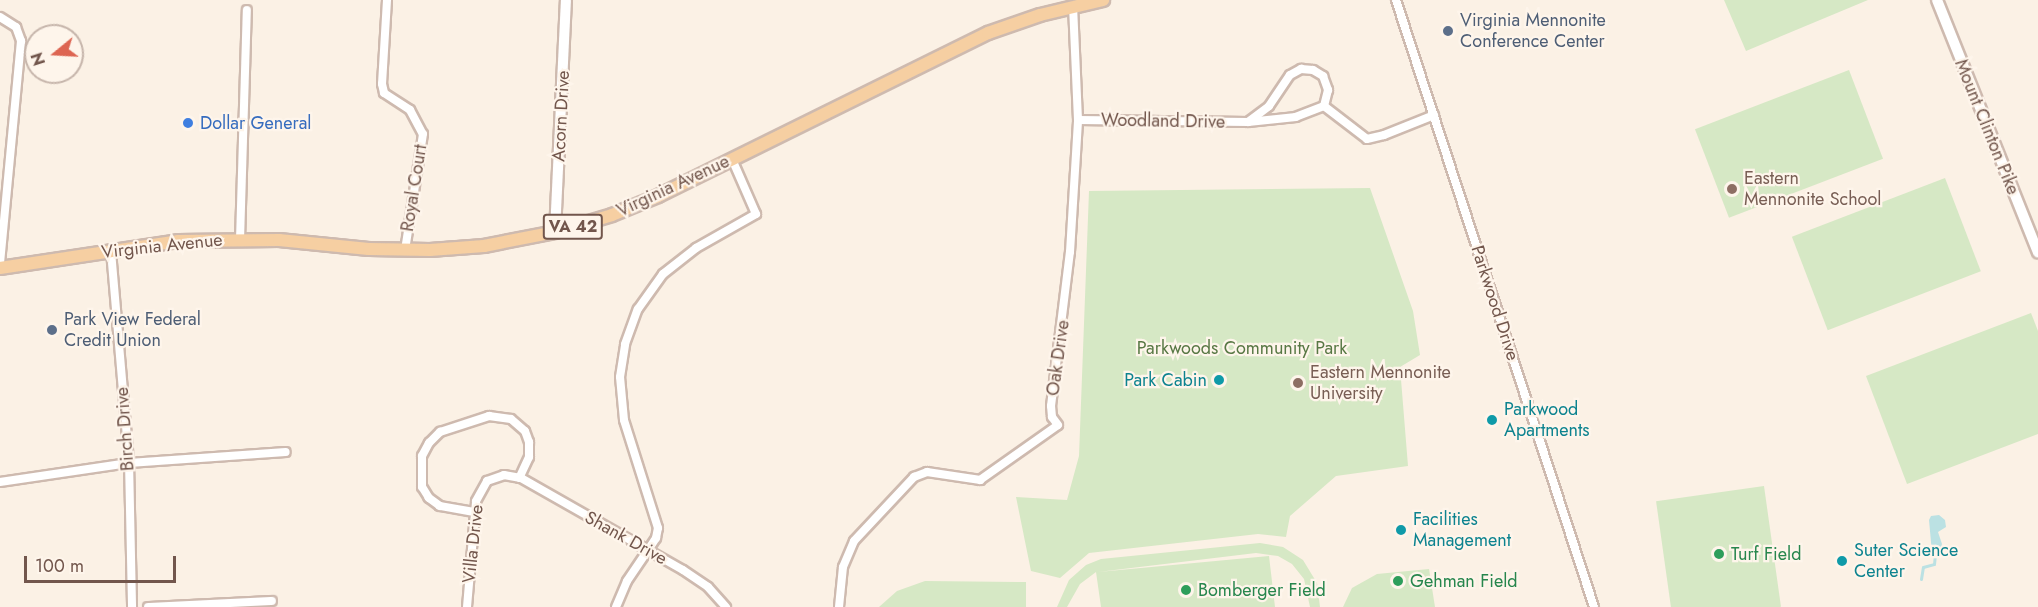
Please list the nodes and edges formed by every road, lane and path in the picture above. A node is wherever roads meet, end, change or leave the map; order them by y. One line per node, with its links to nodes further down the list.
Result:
1 (387, 0): 17 (street, Royal Court)
2 (566, 0): 14 (street, Acorn Drive)
3 (1103, 0): 6 (main road, Virginia Avenue / VA 42)
4 (1396, 0): 10 (street, Parkwood Drive)
5 (1937, 0): 18 (street, Mount Clinton Pike)
6 (1073, 6): 11 (street, Oak Drive); 13 (main road, Virginia Avenue / VA 42)
7 (247, 10): 15 (street)
8 (0, 17): 19 (street)
9 (1324, 106): 10 (street); 12 (street, Woodland Drive); 12 (street, Woodland Drive)
10 (1434, 115): 33 (street, Parkwood Drive)
11 (1078, 120): 12 (street, Woodland Drive); 32 (street, Oak Drive)
12 (1248, 122)
13 (732, 159): 14 (main road, Virginia Avenue / VA 42); 25 (street)
14 (555, 232): 17 (main road, Virginia Avenue / VA 42)
15 (240, 240): 16 (main road, Virginia Avenue / VA 42); 17 (main road, Virginia Avenue / VA 42)
16 (111, 250): 19 (main road, Virginia Avenue / VA 42); 21 (street, Birch Drive)
17 (405, 250)
18 (2038, 253)
19 (0, 266)
20 (286, 452): 21 (street)
21 (129, 463): 23 (street); 27 (street, Birch Drive)
22 (519, 478): 24 (street, Villa Drive); 24 (street); 25 (street, Shank Drive)
23 (0, 482)
24 (474, 512): 29 (street, Villa Drive)
25 (648, 550): 30 (street); 31 (street, Shank Drive)
26 (272, 601): 28 (street)
27 (132, 607)
28 (148, 607)
29 (466, 607)
30 (616, 607)
31 (726, 607)
32 (839, 607)
33 (1594, 607)

